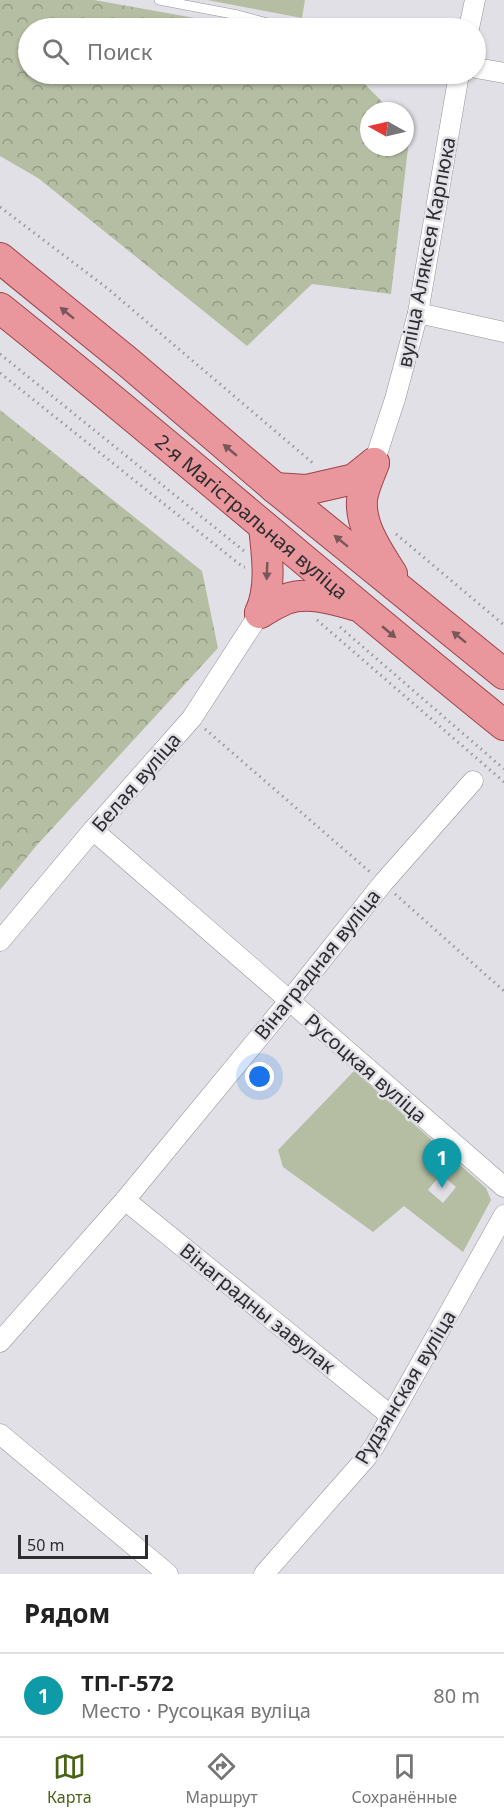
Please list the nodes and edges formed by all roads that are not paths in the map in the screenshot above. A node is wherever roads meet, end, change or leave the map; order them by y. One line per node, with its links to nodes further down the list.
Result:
1 (159, 0): 3 (lane)
2 (475, 0): 4 (street)
3 (249, 18)
4 (471, 18)
5 (486, 70): 6 (street)
6 (504, 73)
7 (457, 84): 10 (street, вуліца Аляксея Карпюка)
8 (0, 258): 13 (main road, 2-я Магістральная вуліца, one-way to 8)
9 (0, 308): 14 (main road, 2-я Магістральная вуліца)
10 (418, 313): 11 (street); 12 (street, вуліца Аляксея Карпюка)
11 (504, 332)
12 (374, 463): 13 (main road); 15 (main road)
13 (275, 488): 15 (main road, 2-я Магістральная вуліца, one-way to 13)
14 (264, 527): 16 (main road, one-way to 16); 17 (main road, 2-я Магістральная вуліца)
15 (402, 591): 18 (main road, 2-я Магістральная вуліца, one-way to 15)
16 (260, 613): 17 (main road); 21 (street, Белая вуліца)
17 (348, 616): 19 (main road, 2-я Магістральная вуліца, one-way to 19)
18 (504, 674)
19 (504, 725)
20 (473, 781): 23 (street, Вінаградная вуліца)
21 (93, 830): 22 (street, Белая вуліца); 23 (street, Русоцкая вуліца)
22 (0, 941)
23 (288, 1001): 24 (street, Русоцкая вуліца); 25 (street, Вінаградная вуліца)
24 (504, 1187)
25 (125, 1200): 27 (street, Вінаградная вуліца); 28 (street, Вінаградны завулак)
26 (504, 1215): 28 (street, Рудзянская вуліца)
27 (0, 1342)
28 (391, 1416): 31 (street, Рудзянская вуліца)
29 (0, 1434): 30 (street)
30 (168, 1574)
31 (264, 1574)

